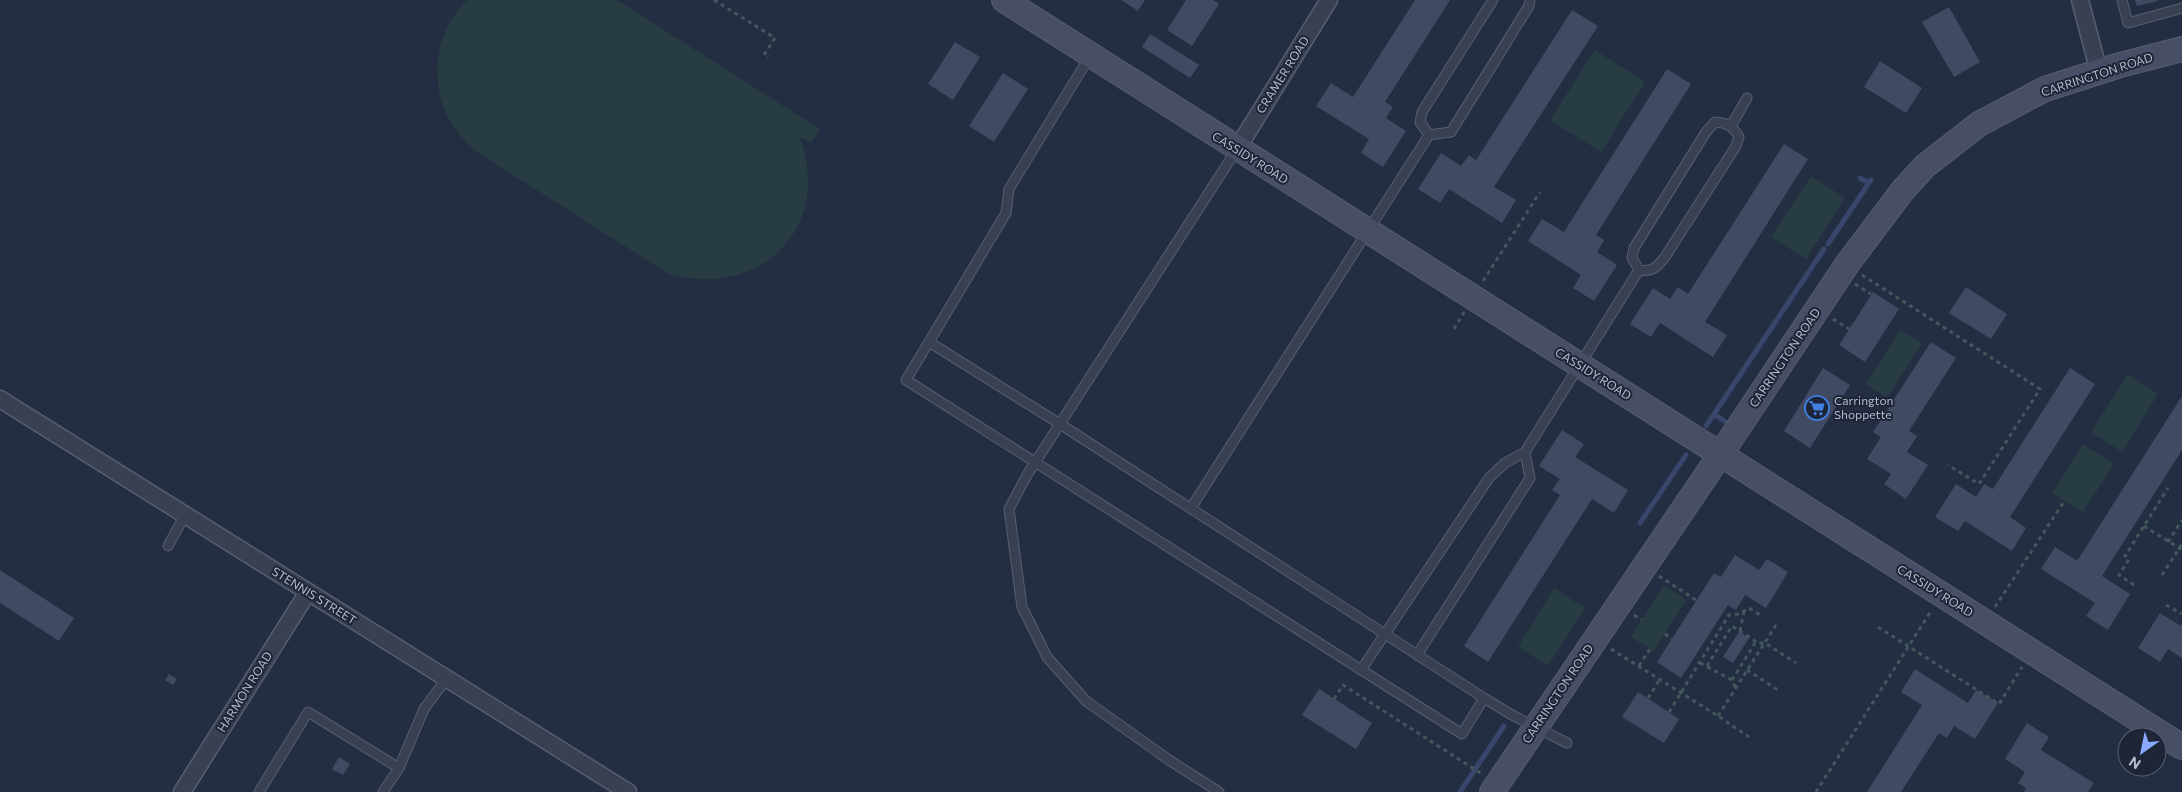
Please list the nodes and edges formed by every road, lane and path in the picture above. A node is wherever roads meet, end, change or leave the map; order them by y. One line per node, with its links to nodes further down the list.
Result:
1 (714, 0): 11 (path)
2 (1004, 0): 10 (street, CASSIDY ROAD)
3 (1329, 0): 16 (street, CRAMER ROAD)
4 (1493, 0): 15 (lane)
5 (1530, 0): 15 (lane)
6 (2080, 0): 12 (street)
7 (2122, 0): 8 (lane)
8 (2182, 8)
9 (2182, 49): 12 (street, CARRINGTON ROAD)
10 (1090, 55): 16 (street, CASSIDY ROAD); 23 (lane)
11 (768, 57)
12 (2099, 72): 19 (street, CARRINGTON ROAD)
13 (1747, 98): 14 (lane)
14 (1731, 126): 20 (lane); 20 (lane)
15 (1430, 135): 18 (lane)
16 (1236, 149): 18 (street, CASSIDY ROAD); 26 (lane)
17 (1540, 192): 21 (path)
18 (1367, 231): 21 (street, CASSIDY ROAD); 33 (lane)
19 (1848, 263): 28 (street, CARRINGTON ROAD); 30 (path)
20 (1639, 270): 24 (lane)
21 (1473, 298): 22 (path); 24 (street, CASSIDY ROAD)
22 (1454, 328)
23 (929, 342): 26 (lane); 29 (lane)
24 (1578, 365): 27 (lane); 28 (street, CASSIDY ROAD)
25 (0, 399): 34 (street, STENNIS STREET)
26 (1060, 424): 29 (lane); 33 (lane)
27 (1525, 452): 56 (lane); 65 (lane)
28 (1720, 455): 42 (street, CARRINGTON ROAD); 46 (street, CASSIDY ROAD)
29 (1036, 462): 70 (lane); 93 (lane)
30 (1948, 464)
31 (2168, 488): 36 (path)
32 (2063, 503): 52 (path)
33 (1191, 508): 56 (lane)
34 (185, 515): 40 (lane); 45 (street, STENNIS STREET)
35 (2181, 523): 37 (path); 38 (path)
36 (2144, 526): 38 (path); 44 (path)
37 (2182, 528)
38 (2168, 542): 41 (path)
39 (2182, 544): 41 (path)
40 (168, 546)
41 (2181, 550): 43 (path)
42 (1644, 567): 47 (path); 59 (street, CARRINGTON ROAD)
43 (2162, 575)
44 (2134, 585)
45 (308, 592): 72 (street, STENNIS STREET); 89 (street, HARMON ROAD)
46 (1941, 595): 52 (street, CASSIDY ROAD); 62 (path)
47 (1696, 600)
48 (2166, 605): 50 (path)
49 (1744, 611): 51 (path); 55 (path); 67 (path)
50 (2182, 614)
51 (1762, 616)
52 (1985, 622): 64 (street, CASSIDY ROAD)
53 (1776, 625): 61 (path)
54 (1878, 627): 62 (path)
55 (1740, 631): 60 (path); 69 (path)
56 (1384, 633): 65 (lane); 70 (lane)
57 (1665, 634): 58 (path)
58 (1672, 638)
59 (1595, 639): 68 (path); 83 (street, CARRINGTON ROAD)
60 (1755, 643): 61 (path); 74 (path)
61 (1765, 643): 66 (path); 71 (path)
62 (1909, 646): 64 (path); 94 (path)
63 (1650, 649): 68 (path)
64 (2032, 652): 86 (street, CASSIDY ROAD)
65 (1417, 655): 78 (lane)
66 (1796, 662)
67 (1700, 664): 69 (path); 77 (path)
68 (1639, 666): 73 (path)
69 (1707, 666): 74 (path)
70 (1361, 670): 78 (lane)
71 (1747, 670): 75 (path); 76 (path)
72 (446, 679): 87 (lane); 92 (street, STENNIS STREET)
73 (1660, 679): 77 (path); 79 (path)
74 (1732, 680): 75 (path)
75 (1736, 689): 82 (path)
76 (1778, 690)
77 (1681, 693): 81 (path); 82 (path)
78 (1484, 698): 83 (lane)
79 (1648, 698)
80 (1334, 699): 88 (path)
81 (1670, 712)
82 (1718, 716): 84 (path)
83 (1536, 727): 85 (lane); 88 (street, CARRINGTON ROAD)
84 (1749, 737)
85 (1567, 743)
86 (2182, 747)
87 (399, 768): 90 (lane); 91 (lane)
88 (1487, 783)
89 (182, 792)
90 (259, 792)
91 (383, 792)
92 (628, 792)
93 (1219, 792)
94 (1816, 792)

